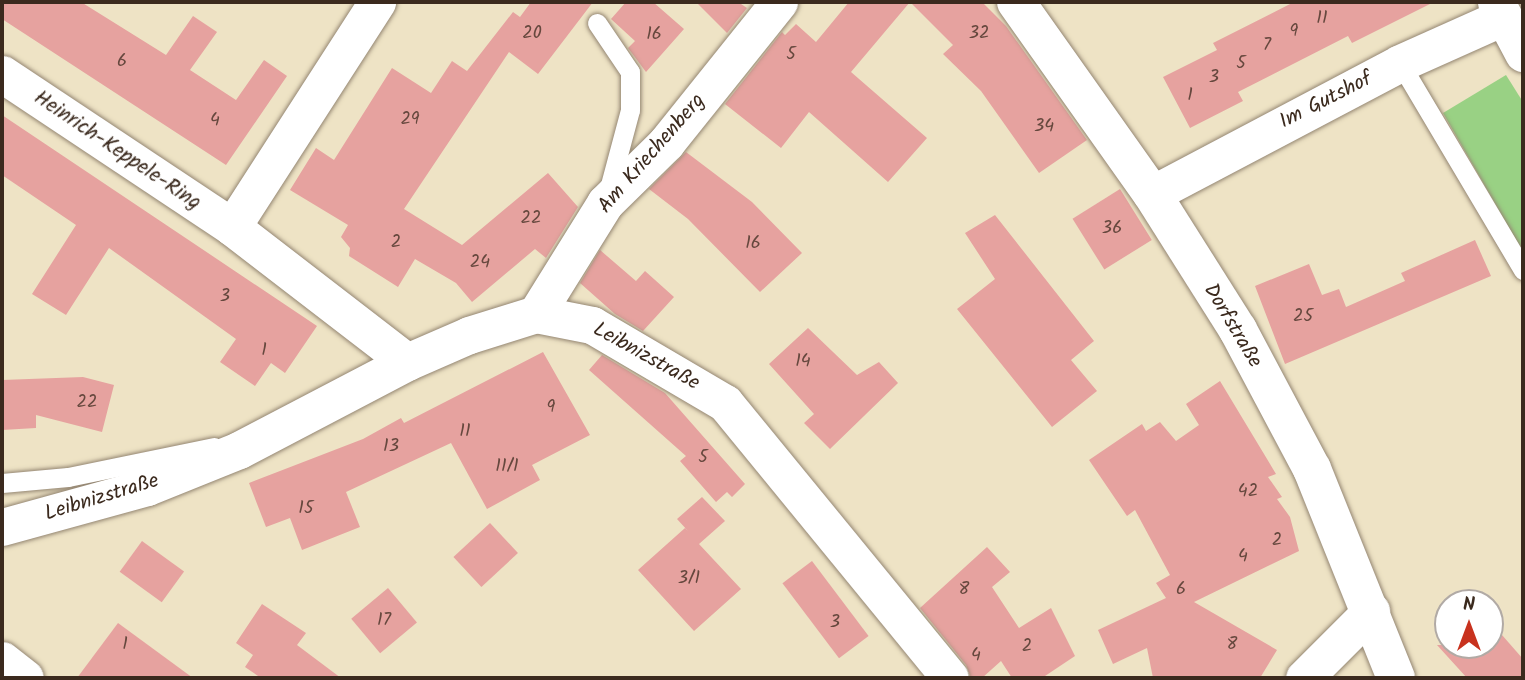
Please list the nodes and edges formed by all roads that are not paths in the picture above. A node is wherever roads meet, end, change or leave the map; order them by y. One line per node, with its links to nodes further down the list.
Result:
1 (377, 2): 11 (street)
2 (779, 2): 10 (street, Am Kriechenberg)
3 (1016, 2): 9 (street, Dorfstraße)
4 (1500, 9): 6 (street); 7 (street, Im Gutshof)
5 (597, 23): 10 (lane)
6 (1523, 53)
7 (1399, 63): 9 (street, Im Gutshof); 12 (lane)
8 (2, 74): 11 (street, Heinrich-Keppele-Ring)
9 (1152, 194): 18 (street, Dorfstraße)
10 (605, 203): 13 (street, Am Kriechenberg)
11 (232, 228): 14 (street, Heinrich-Keppele-Ring)
12 (1523, 270)
13 (536, 314): 14 (street, Leibnizstraße); 21 (street, Leibnizstraße)
14 (407, 362): 15 (street, Leibnizstraße)
15 (239, 450): 16 (lane, Leibnizstraße); 17 (street, Leibnizstraße)
16 (2, 483)
17 (2, 527)
18 (1371, 611): 22 (street); 23 (street, Dorfstraße)
19 (2, 660): 20 (street)
20 (25, 678)
21 (950, 678)
22 (1304, 678)
23 (1396, 678)

